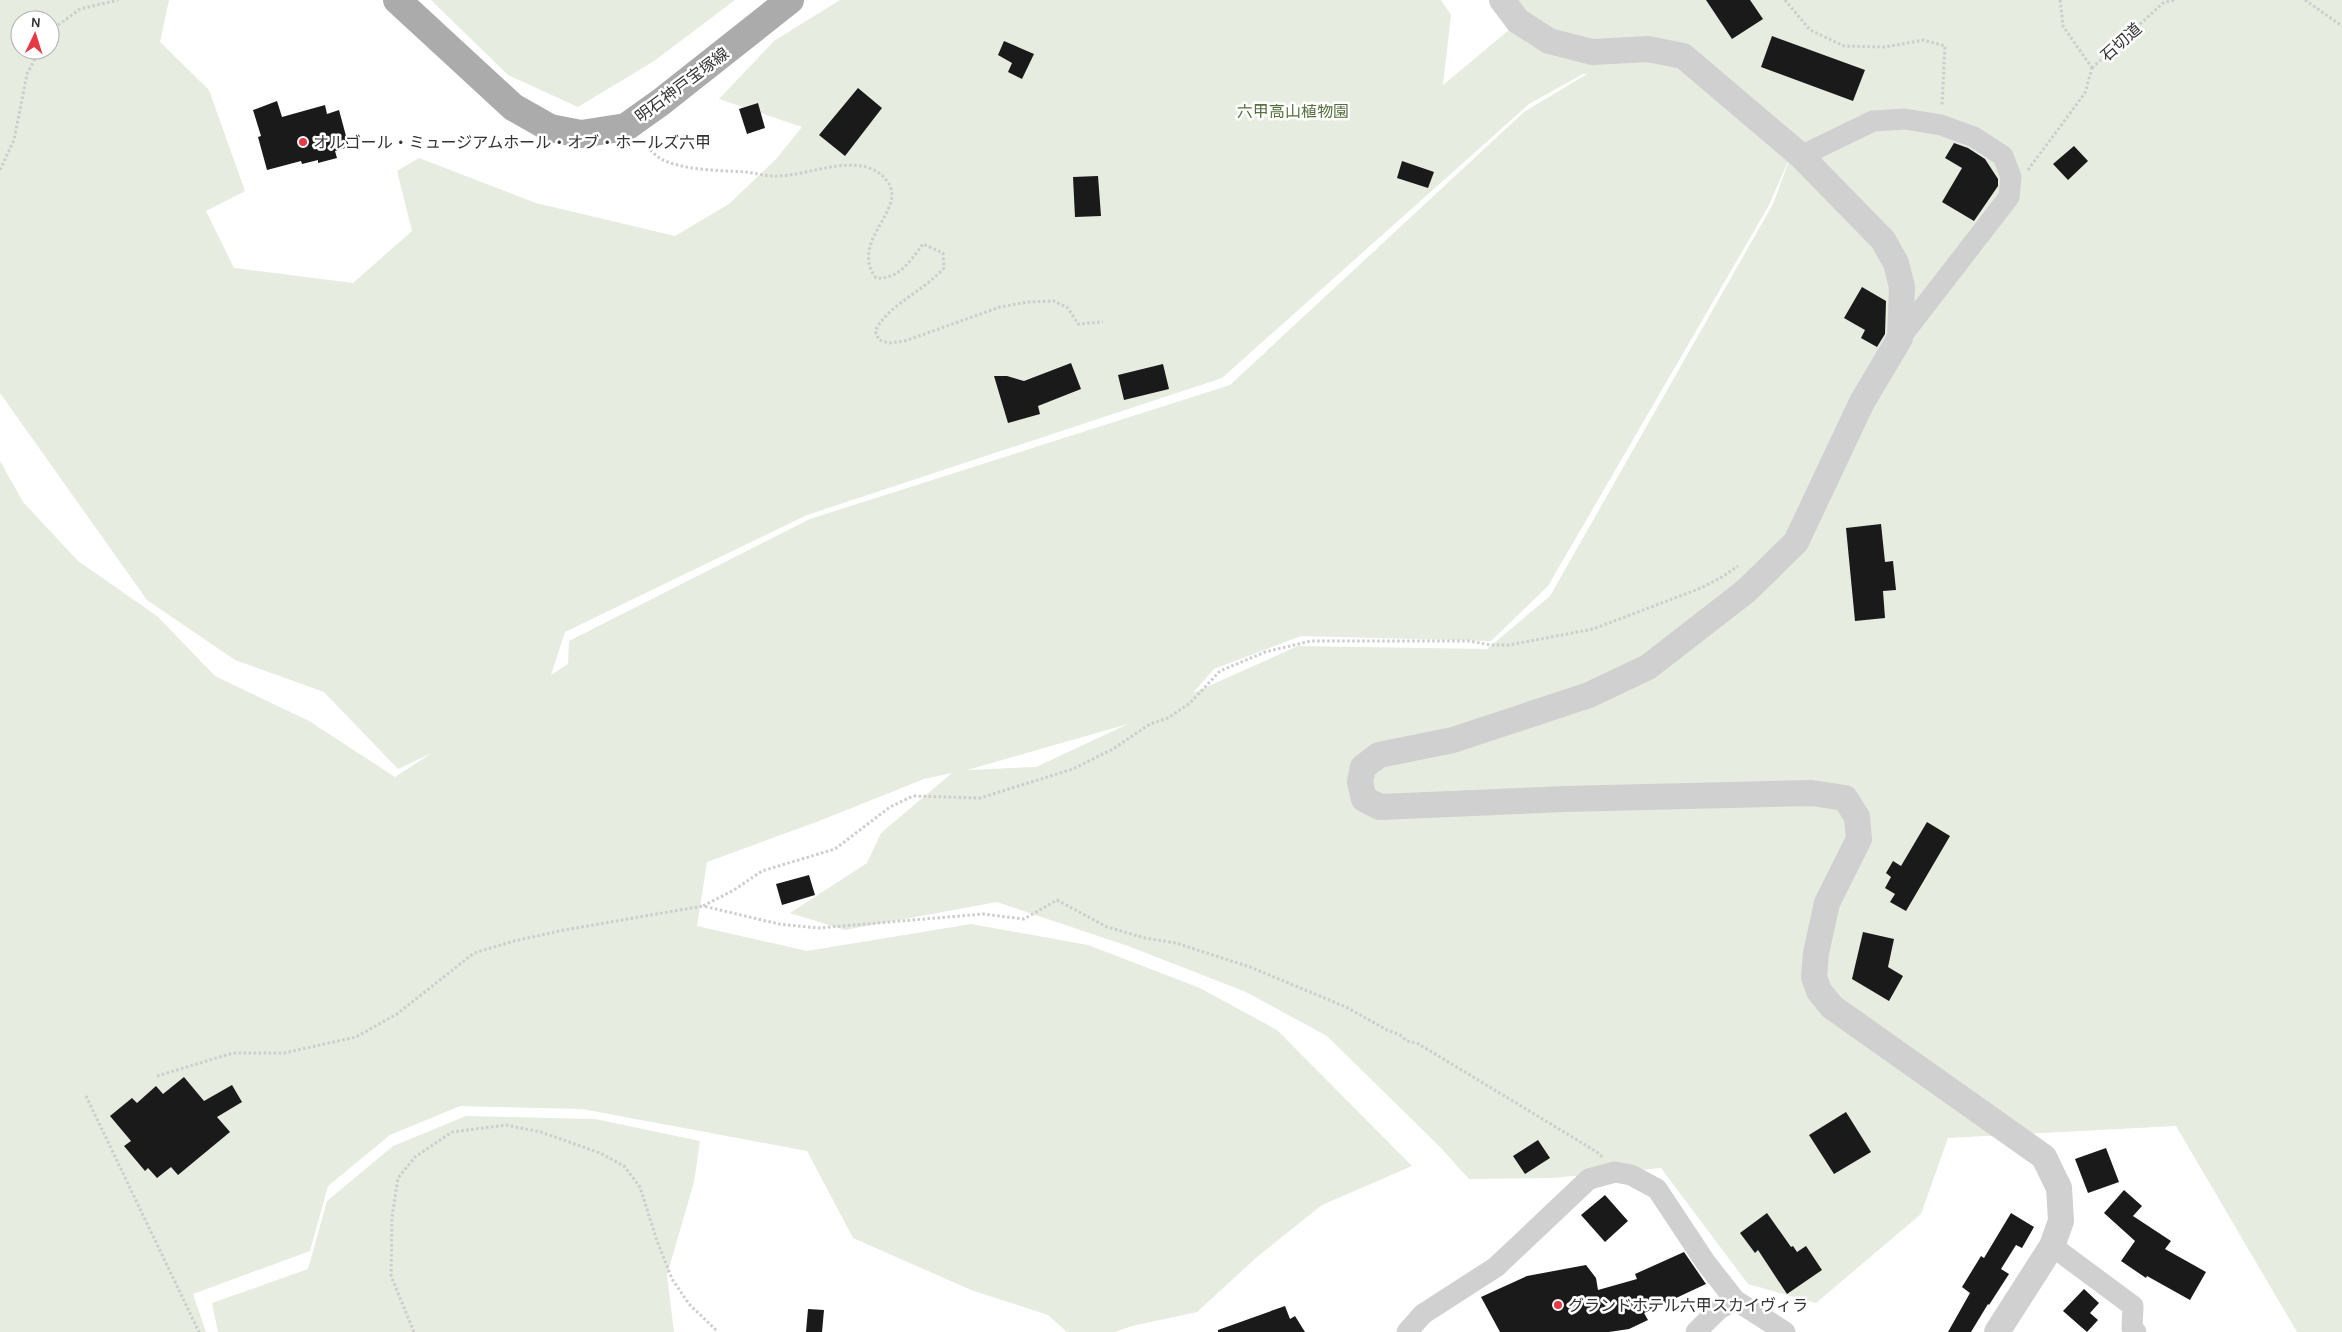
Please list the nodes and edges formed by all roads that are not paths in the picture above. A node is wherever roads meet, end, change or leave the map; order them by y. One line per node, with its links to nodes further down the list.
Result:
1 (397, 0): 2 (main road, 明石神戸宝塚線)
2 (790, 0)
3 (1502, 0): 4 (street)
4 (1800, 156): 5 (street); 5 (street)
5 (1900, 338): 6 (street)
6 (2052, 1246): 11 (street); 12 (street)
7 (1735, 1300): 8 (street); 9 (street); 10 (street)
8 (1407, 1332)
9 (1696, 1332)
10 (1786, 1332)
11 (1997, 1332)
12 (2136, 1332)

